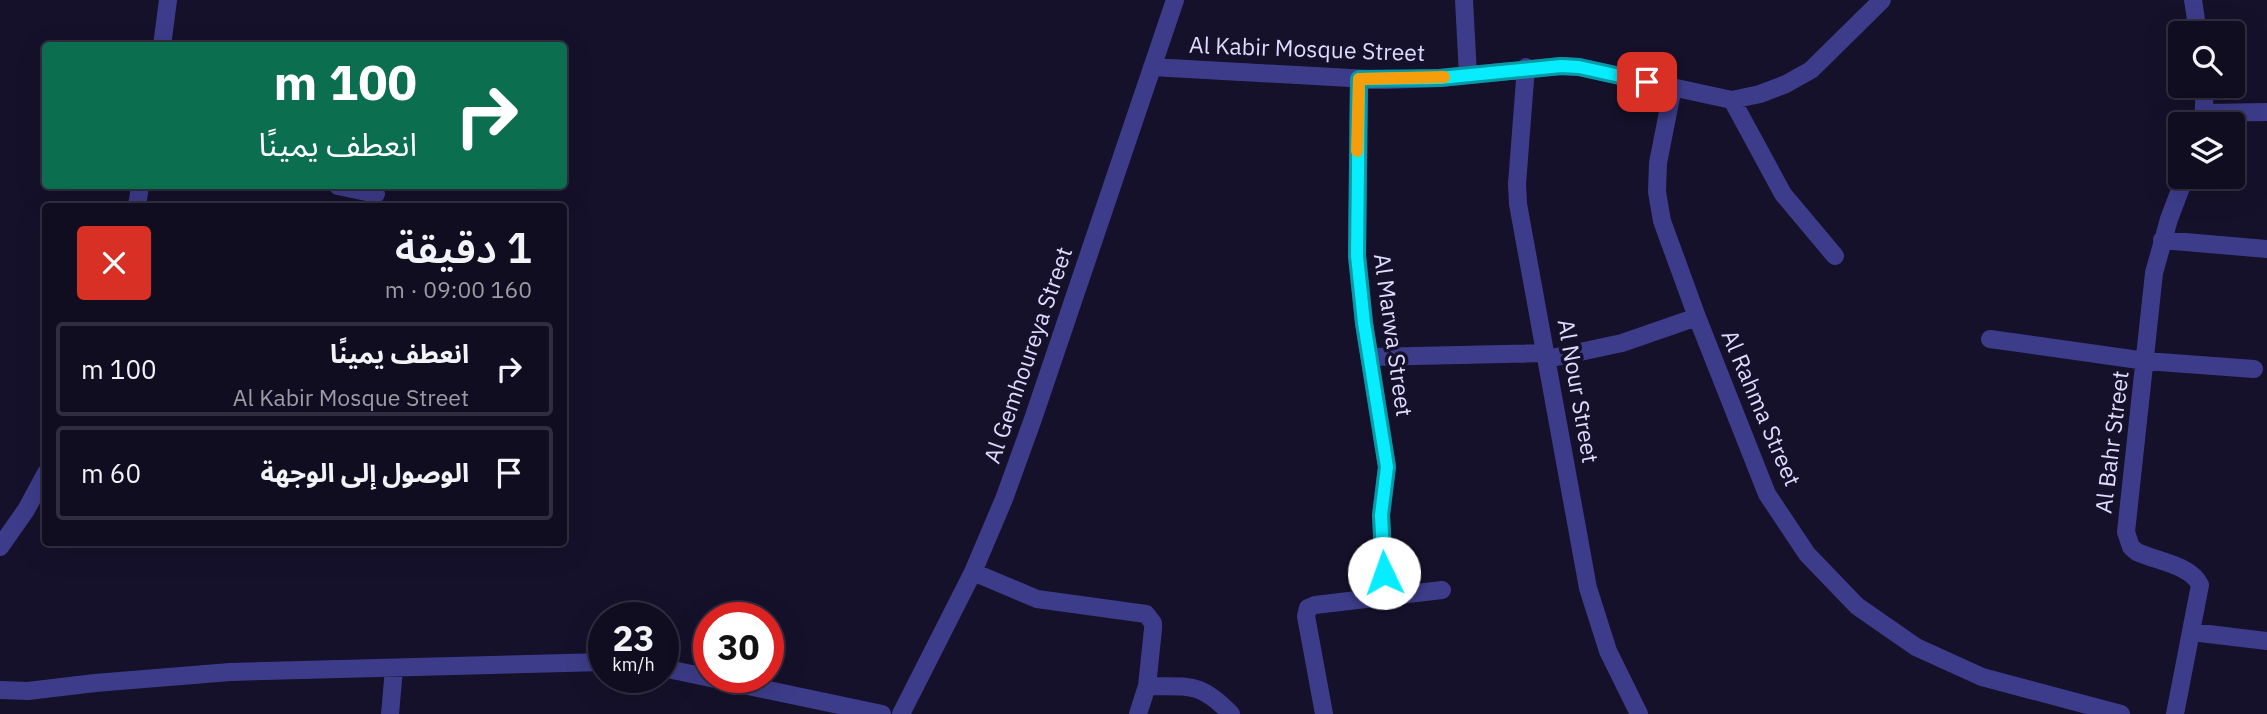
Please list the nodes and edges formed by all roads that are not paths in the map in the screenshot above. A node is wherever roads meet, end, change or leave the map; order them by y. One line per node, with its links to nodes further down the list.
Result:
1 (168, 0): 7 (street)
2 (1464, 0): 10 (street)
3 (1882, 0): 13 (street, Al Kabir Mosque Street)
4 (2193, 0): 6 (street)
5 (1171, 1): 8 (street, Al Gemhoureya Street)
6 (2196, 21)
7 (163, 42)
8 (1152, 67): 11 (street, Al Kabir Mosque Street); 30 (street, Al Gemhoureya Street)
9 (1526, 67): 10 (street, Al Kabir Mosque Street); 12 (street, Al Kabir Mosque Street); 24 (street, Al Nour Street)
10 (1468, 75): 11 (street, Al Kabir Mosque Street)
11 (1359, 79): 25 (street, Al Marwa Street)
12 (1673, 88): 13 (street, Al Kabir Mosque Street); 22 (street, Al Rahma Street)
13 (1732, 100): 21 (street)
14 (2267, 112): 15 (street)
15 (2245, 114)
16 (352, 189): 18 (street)
17 (2181, 189): 19 (street, Al Bahr Street)
18 (376, 194)
19 (2162, 240): 20 (street); 26 (street, Al Bahr Street)
20 (2267, 249)
21 (1836, 256)
22 (1697, 317): 24 (street); 47 (street, Al Rahma Street)
23 (1990, 339): 26 (street)
24 (1546, 356): 25 (street); 46 (street, Al Nour Street)
25 (1370, 357): 32 (street, Al Marwa Street)
26 (2146, 361): 27 (street); 33 (street, Al Bahr Street)
27 (2254, 369)
28 (42, 480): 29 (street)
29 (0, 547)
30 (973, 572): 38 (street); 42 (street, Al Gemhoureya Street)
31 (1442, 590): 32 (street)
32 (1385, 596): 45 (street)
33 (2192, 632): 34 (street); 48 (street, Al Bahr Street)
34 (2267, 641)
35 (588, 663): 36 (street)
36 (394, 669): 39 (street); 40 (street)
37 (679, 671): 41 (street)
38 (1147, 686): 43 (street); 44 (street)
39 (0, 690)
40 (390, 714)
41 (881, 714)
42 (901, 714)
43 (1138, 714)
44 (1231, 714)
45 (1324, 714)
46 (1639, 714)
47 (2120, 714)
48 (2175, 714)

